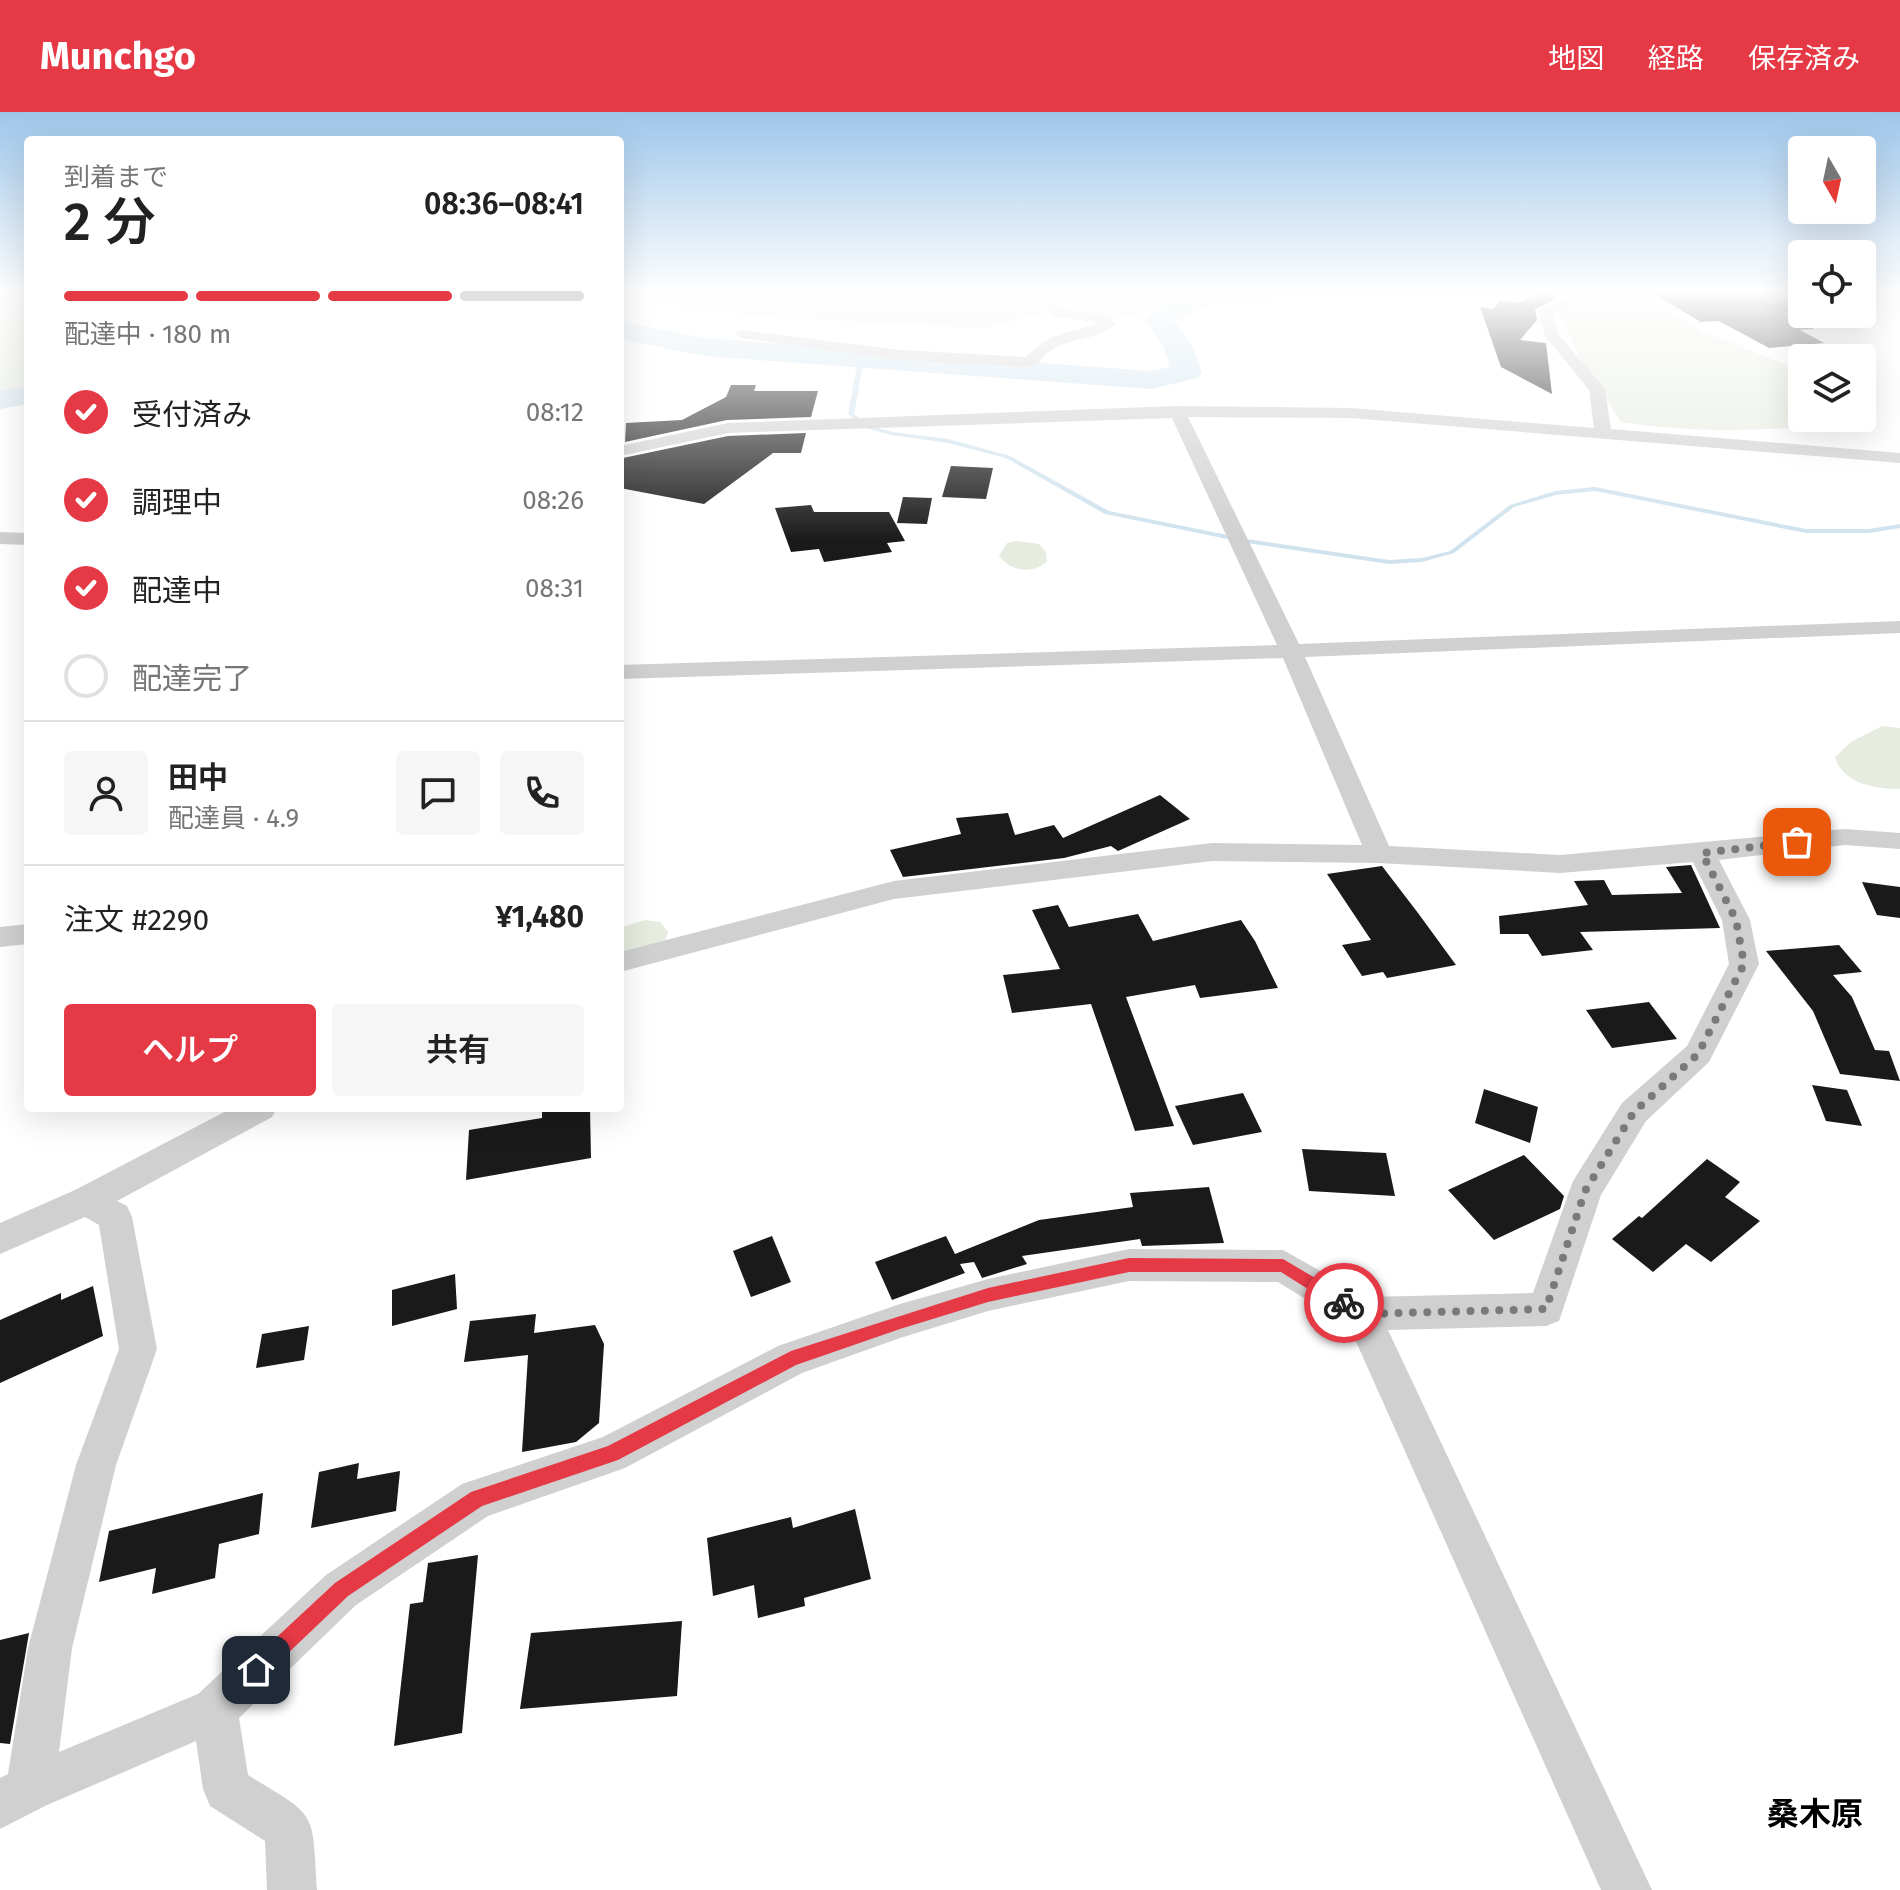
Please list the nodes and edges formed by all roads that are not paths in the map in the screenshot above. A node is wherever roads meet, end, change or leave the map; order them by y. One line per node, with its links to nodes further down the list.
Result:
1 (1585, 375): 3 (street)
2 (1177, 411): 3 (street); 4 (street); 9 (street)
3 (1603, 433): 5 (street)
4 (624, 450)
5 (1900, 458)
6 (0, 538): 7 (street)
7 (24, 539)
8 (1900, 627): 9 (street)
9 (1291, 651): 10 (street); 13 (street)
10 (624, 672)
11 (1900, 841): 12 (street)
12 (1702, 853): 13 (street); 20 (street)
13 (1379, 854): 16 (street)
14 (24, 934): 15 (street)
15 (0, 937)
16 (624, 961)
17 (247, 1112): 18 (street)
18 (87, 1200): 19 (street); 22 (street)
19 (0, 1239)
20 (1362, 1314): 21 (street); 24 (street)
21 (214, 1710): 22 (street); 23 (street)
22 (15, 1796)
23 (292, 1890)
24 (1627, 1890)

